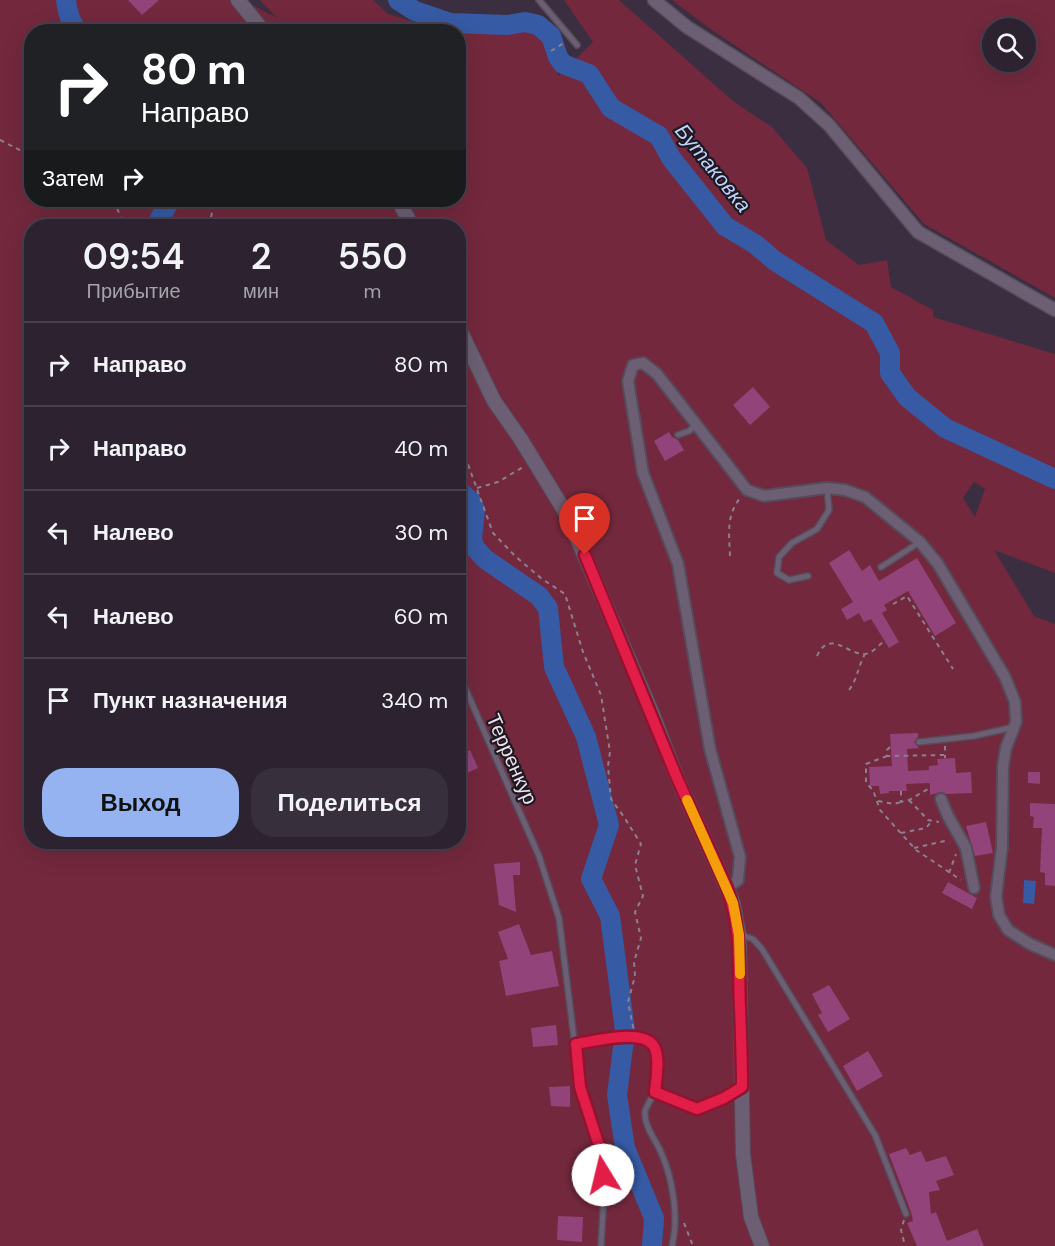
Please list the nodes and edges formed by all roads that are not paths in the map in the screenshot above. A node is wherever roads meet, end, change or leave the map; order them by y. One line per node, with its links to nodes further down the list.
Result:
1 (238, 0): 4 (main road)
2 (539, 0): 5 (lane)
3 (654, 0): 6 (street)
4 (258, 24)
5 (577, 45)
6 (1055, 310)
7 (466, 343): 18 (main road)
8 (696, 425): 9 (lane); 10 (street); 18 (street)
9 (678, 435)
10 (827, 488): 11 (street); 13 (lane)
11 (920, 542): 12 (lane); 15 (street)
12 (881, 567)
13 (808, 576)
14 (466, 690): 22 (lane, Терренкур)
15 (1014, 727): 16 (lane); 21 (street)
16 (919, 742)
17 (942, 799): 19 (street)
18 (727, 888): 20 (main road)
19 (974, 888)
20 (739, 935): 23 (main road); 25 (lane)
21 (1055, 955)
22 (576, 1044): 24 (lane); 26 (lane, Терренкур)
23 (742, 1087): 24 (lane); 28 (main road)
24 (655, 1092): 27 (lane)
25 (906, 1214)
26 (601, 1246)
27 (672, 1246)
28 (762, 1246)

